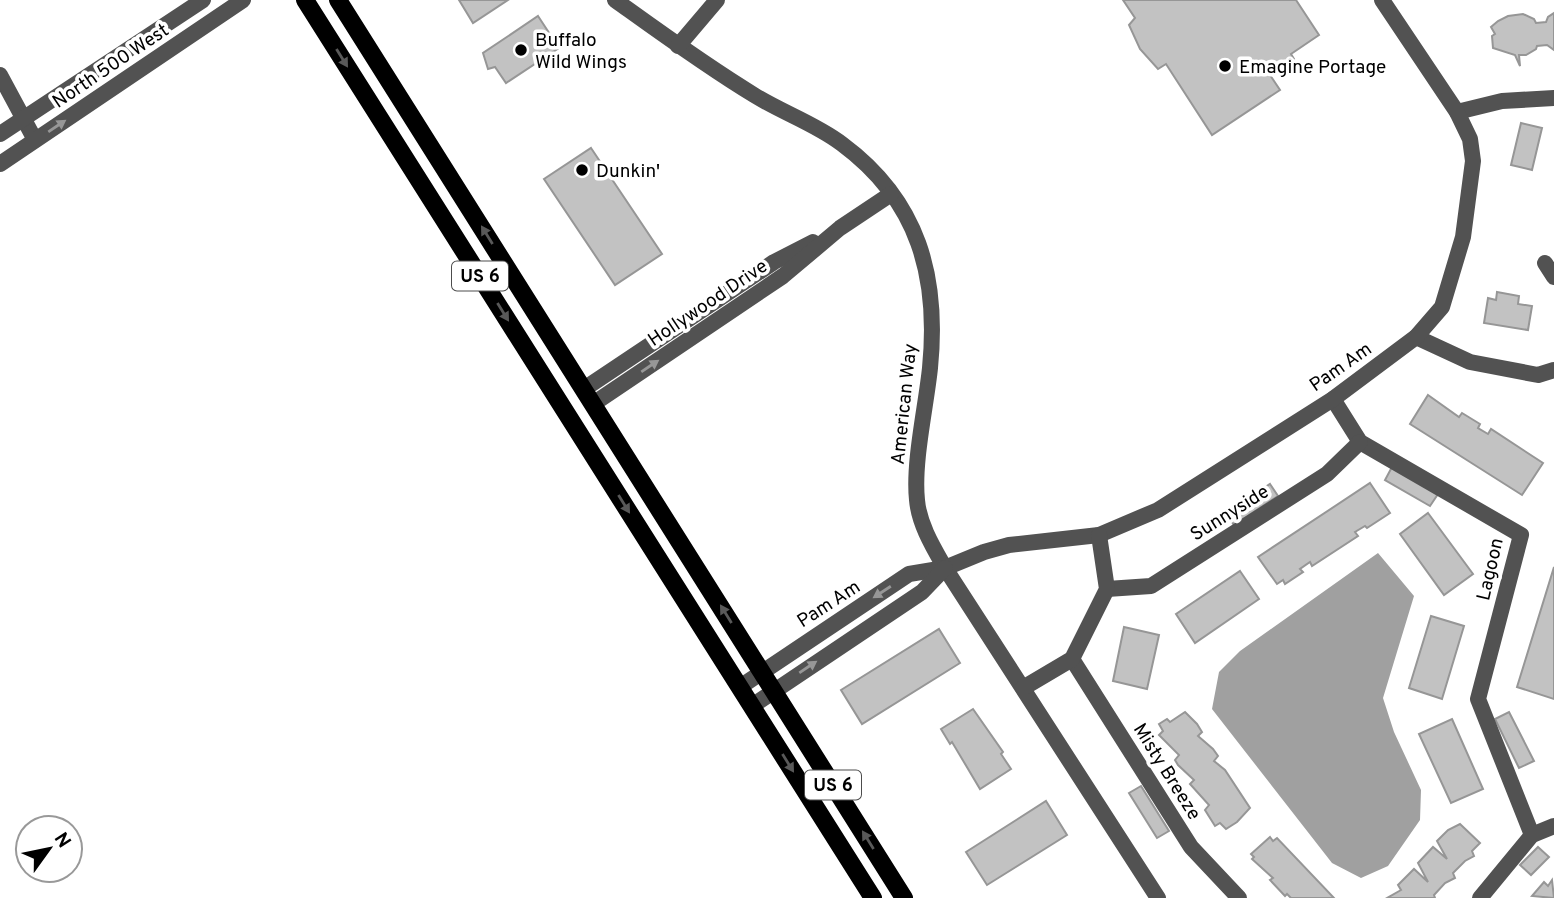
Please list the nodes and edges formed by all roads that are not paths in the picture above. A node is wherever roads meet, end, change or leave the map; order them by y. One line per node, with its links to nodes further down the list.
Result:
1 (203, 0): 12 (street, North 500 West)
2 (243, 0): 14 (street, North 500 West, one-way to 2)
3 (305, 0): 27 (main road, US 6, one-way to 27)
4 (338, 0): 19 (main road, US 6 / US 6, one-way to 4)
5 (615, 0): 8 (street, American Way)
6 (717, 0): 8 (street)
7 (1382, 0): 11 (street, Pam Am)
8 (678, 46): 16 (street, American Way)
9 (0, 75): 12 (street)
10 (1554, 98): 11 (street)
11 (1457, 112): 17 (street, Pam Am)
12 (23, 118): 13 (street, North 500 West); 14 (street)
13 (0, 134)
14 (36, 140): 15 (street, North 500 West)
15 (0, 164)
16 (891, 194): 19 (street, Hollywood Drive); 23 (street, American Way)
17 (1416, 337): 18 (street); 20 (street, Pam Am)
18 (1554, 370)
19 (589, 397): 26 (main road, US 6 / US 6, one-way to 19)
20 (1333, 399): 21 (street, Lagoon); 22 (street, Pam Am)
21 (1360, 442): 24 (street, Sunnyside); 32 (street, Lagoon)
22 (1099, 535): 23 (street, Pam Am); 24 (street)
23 (945, 568): 26 (street, Pam Am, one-way to 26); 28 (street, American Way); 29 (street, Pam Am, one-way to 23)
24 (1107, 589): 25 (street)
25 (1072, 659): 28 (street); 36 (street, Misty Breeze)
26 (762, 671): 27 (street, Pam Am); 29 (main road, US 6)
27 (740, 687): 30 (main road, US 6)
28 (1023, 688): 35 (street, American Way)
29 (774, 690): 30 (street, Pam Am); 34 (main road, US 6, one-way to 29)
30 (752, 706): 33 (main road, US 6, one-way to 33)
31 (1554, 826): 32 (street)
32 (1532, 835): 37 (street)
33 (873, 898)
34 (904, 898)
35 (1158, 898)
36 (1239, 898)
37 (1480, 898)

